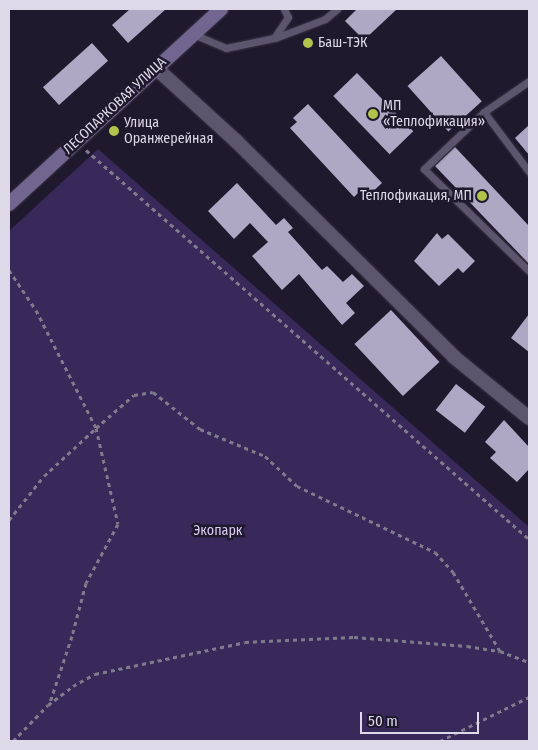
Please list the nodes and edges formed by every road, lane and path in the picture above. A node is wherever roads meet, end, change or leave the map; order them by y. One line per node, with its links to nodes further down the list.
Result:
1 (221, 9): 4 (main road, ЛЕСОПАРКОВАЯ УЛИЦА)
2 (284, 9): 5 (lane)
3 (337, 9): 5 (lane)
4 (193, 34): 5 (lane); 6 (main road, ЛЕСОПАРКОВАЯ УЛИЦА)
5 (274, 38)
6 (157, 69): 11 (main road, ЛЕСОПАРКОВАЯ УЛИЦА); 14 (street)
7 (529, 81): 8 (lane)
8 (484, 112): 10 (lane); 13 (lane)
9 (85, 149): 17 (path)
10 (529, 172)
11 (9, 204)
12 (9, 270): 15 (path)
13 (529, 271)
14 (529, 418)
15 (96, 428): 16 (path); 18 (path); 21 (path)
16 (9, 520)
17 (529, 539)
18 (500, 651): 19 (path); 21 (path)
19 (529, 662)
20 (529, 698): 23 (path)
21 (48, 705): 22 (path)
22 (12, 741)
23 (440, 741)

